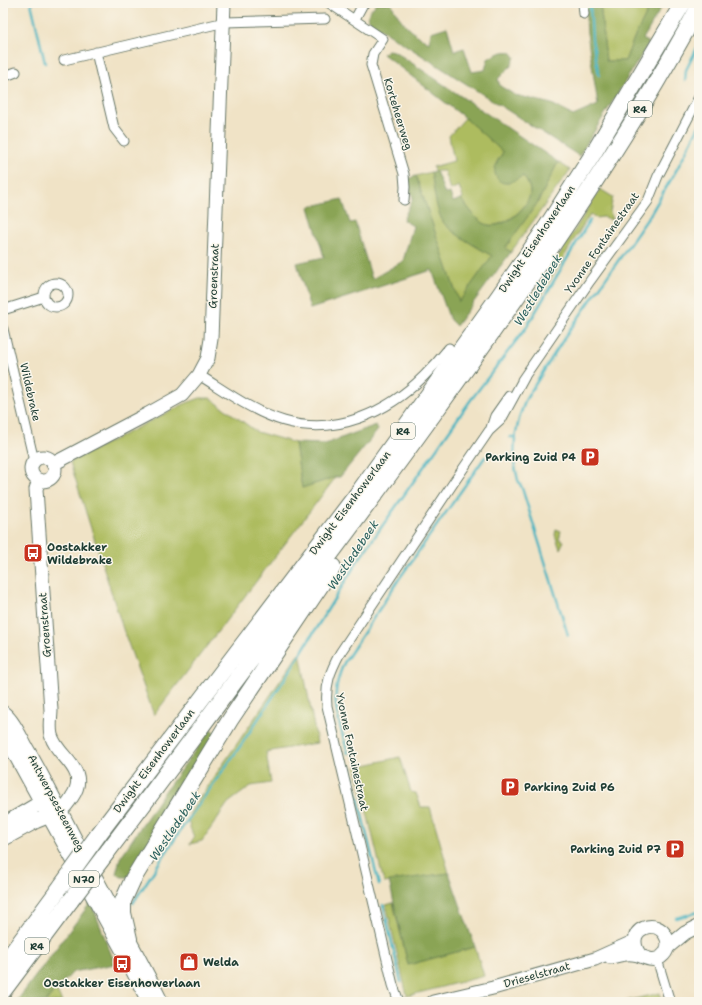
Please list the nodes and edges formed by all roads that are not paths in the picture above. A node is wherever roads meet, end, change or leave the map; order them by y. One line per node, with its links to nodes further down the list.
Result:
1 (224, 3): 10 (street, Groenstraat)
2 (329, 3): 9 (street)
3 (365, 3): 9 (street)
4 (583, 3): 7 (street)
5 (683, 3): 40 (highway, Dwight Eisenhowerlaan / R4, bridge)
6 (699, 7): 26 (highway, Dwight Eisenhowerlaan / R4)
7 (584, 14)
8 (324, 19): 10 (street)
9 (354, 19): 17 (street, Korteheerweg)
10 (224, 22): 11 (street); 22 (street, Groenstraat)
11 (96, 52): 12 (street); 16 (street)
12 (64, 60)
13 (16, 72): 14 (street)
14 (3, 77)
15 (699, 97): 44 (street, Yvonne Fontainestraat)
16 (124, 141)
17 (404, 200)
18 (44, 297): 19 (street)
19 (3, 310)
20 (3, 329): 23 (street, Wildebrake)
21 (448, 348): 22 (street)
22 (199, 375): 24 (street, Groenstraat)
23 (34, 461): 24 (street); 25 (street)
24 (53, 464): 25 (street)
25 (39, 480): 29 (street, Groenstraat)
26 (385, 480): 34 (highway); 41 (highway, Dwight Eisenhowerlaan / R4, bridge)
27 (3, 713): 29 (main road, Antwerpsesteenweg / N70)
28 (3, 732): 29 (main road, Antwerpsesteenweg / N70)
29 (51, 807): 30 (main road); 31 (main road); 34 (main road, Antwerpsesteenweg / N70); 42 (main road, Antwerpsesteenweg / N70)
30 (3, 824)
31 (3, 839)
32 (699, 925): 33 (street, Drieselstraat); 36 (street, Drieselstraat)
33 (664, 932): 35 (street, Drieselstraat); 36 (street)
34 (129, 939): 43 (main road, Antwerpsesteenweg / N70)
35 (635, 941): 37 (street); 38 (street, Drieselstraat)
36 (668, 947): 39 (street, Drieselstraat)
37 (641, 956): 38 (street, Drieselstraat); 39 (street, Drieselstraat)
38 (595, 959): 45 (street, Drieselstraat)
39 (657, 959): 46 (street)
40 (4, 962)
41 (3, 991)
42 (149, 1002)
43 (161, 1002)
44 (399, 1002)
45 (433, 1002)
46 (670, 1002)

